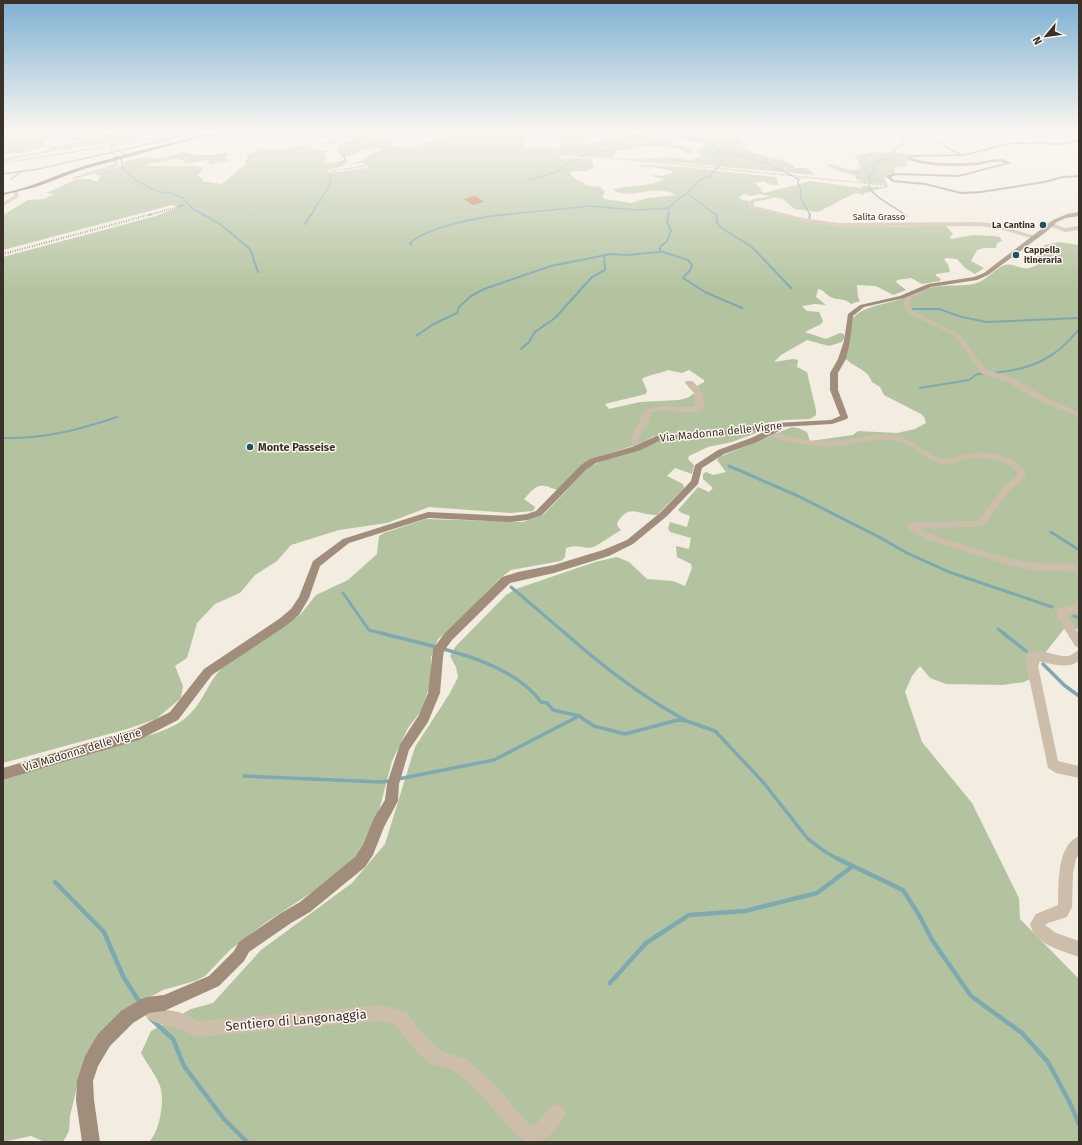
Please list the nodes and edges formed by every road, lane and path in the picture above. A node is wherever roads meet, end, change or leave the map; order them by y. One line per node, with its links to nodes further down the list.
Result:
1 (44, 184): 4 (main road)
2 (927, 184): 3 (street)
3 (1029, 184)
4 (15, 192): 5 (main road); 7 (street)
5 (3, 194)
6 (772, 197): 11 (street, Salita Grasso)
7 (3, 204)
8 (1079, 214): 9 (street, Via Madonna delle Vigne)
9 (1049, 224): 10 (street); 11 (street, Via Madonna delle Vigne)
10 (1079, 228)
11 (1035, 237): 12 (street, Via Madonna delle Vigne)
12 (921, 289): 14 (street, Via Madonna delle Vigne); 15 (street, Via Madonna delle Vigne)
13 (689, 383): 17 (street)
14 (1079, 415)
15 (791, 424): 16 (street, Via Madonna delle Vigne); 17 (street, Via Madonna delle Vigne)
16 (769, 432): 18 (street); 26 (street, Via Madonna delle Vigne)
17 (638, 448): 23 (street, Via Madonna delle Vigne)
18 (1079, 571)
19 (1079, 608): 20 (street)
20 (1079, 643)
21 (1079, 655): 22 (street)
22 (1079, 772)
23 (3, 774)
24 (1079, 843): 25 (street)
25 (1079, 949)
26 (148, 1004): 27 (street, Sentiero di Langonaggia); 28 (street)
27 (557, 1113)
28 (92, 1142)

